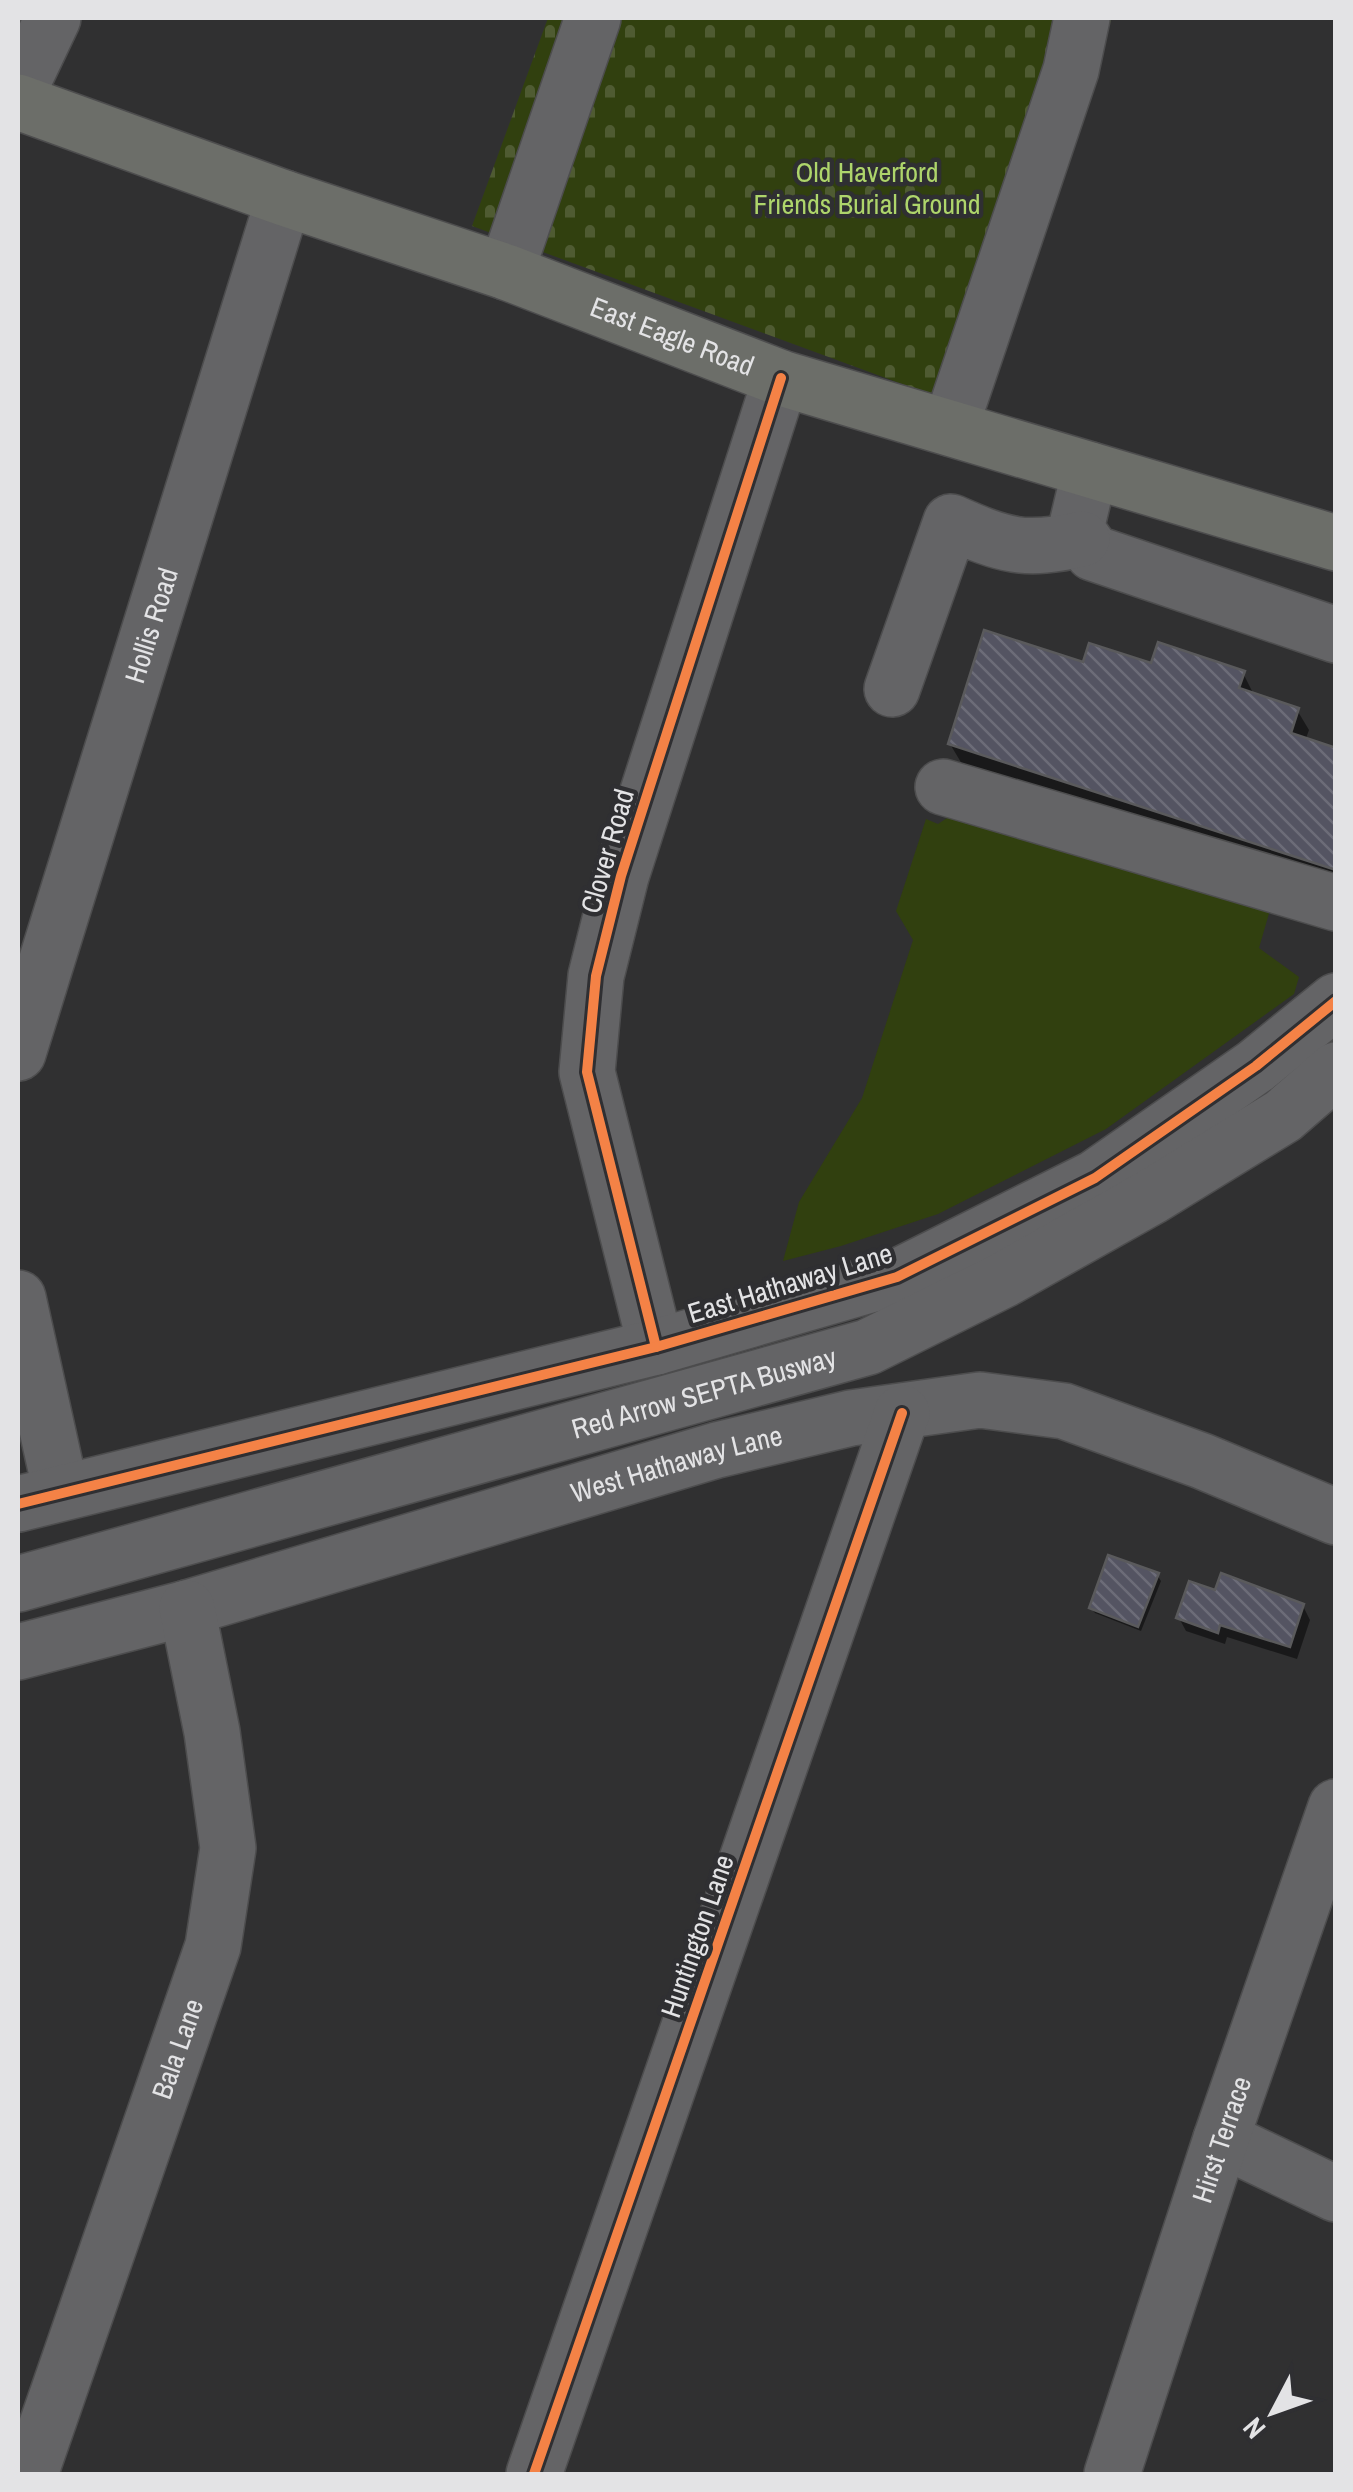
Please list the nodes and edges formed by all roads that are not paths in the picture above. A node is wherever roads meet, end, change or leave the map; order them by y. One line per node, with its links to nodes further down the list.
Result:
1 (53, 18): 4 (street)
2 (594, 18): 7 (street)
3 (1082, 18): 9 (street)
4 (18, 92)
5 (18, 102): 6 (main road, East Eagle Road)
6 (284, 198): 7 (main road, East Eagle Road); 18 (street, Hollis Road)
7 (506, 272): 8 (main road, East Eagle Road)
8 (781, 378): 9 (main road, East Eagle Road); 21 (street, Clover Road)
9 (950, 428): 10 (main road, East Eagle Road)
10 (1090, 470): 11 (street); 12 (main road, East Eagle Road)
11 (1082, 539): 13 (street); 14 (street)
12 (1336, 543)
13 (1336, 635)
14 (892, 689)
15 (943, 787): 16 (street)
16 (1336, 904)
17 (1336, 1000): 21 (street, East Hathaway Lane)
18 (18, 1053)
19 (1336, 1070): 25 (street, Red Arrow SEPTA Busway)
20 (18, 1298): 23 (street)
21 (656, 1347): 23 (street, East Hathaway Lane)
22 (902, 1413): 24 (street, West Hathaway Lane); 26 (street, West Hathaway Lane); 32 (street, Huntington Lane)
23 (39, 1498)
24 (1336, 1517)
25 (18, 1584)
26 (187, 1608): 27 (street, West Hathaway Lane); 31 (street, Bala Lane)
27 (18, 1652)
28 (1336, 1807): 29 (street, Hirst Terrace)
29 (1221, 2139): 30 (street); 33 (street, Hirst Terrace)
30 (1336, 2194)
31 (30, 2474)
32 (534, 2474)
33 (1112, 2474)

